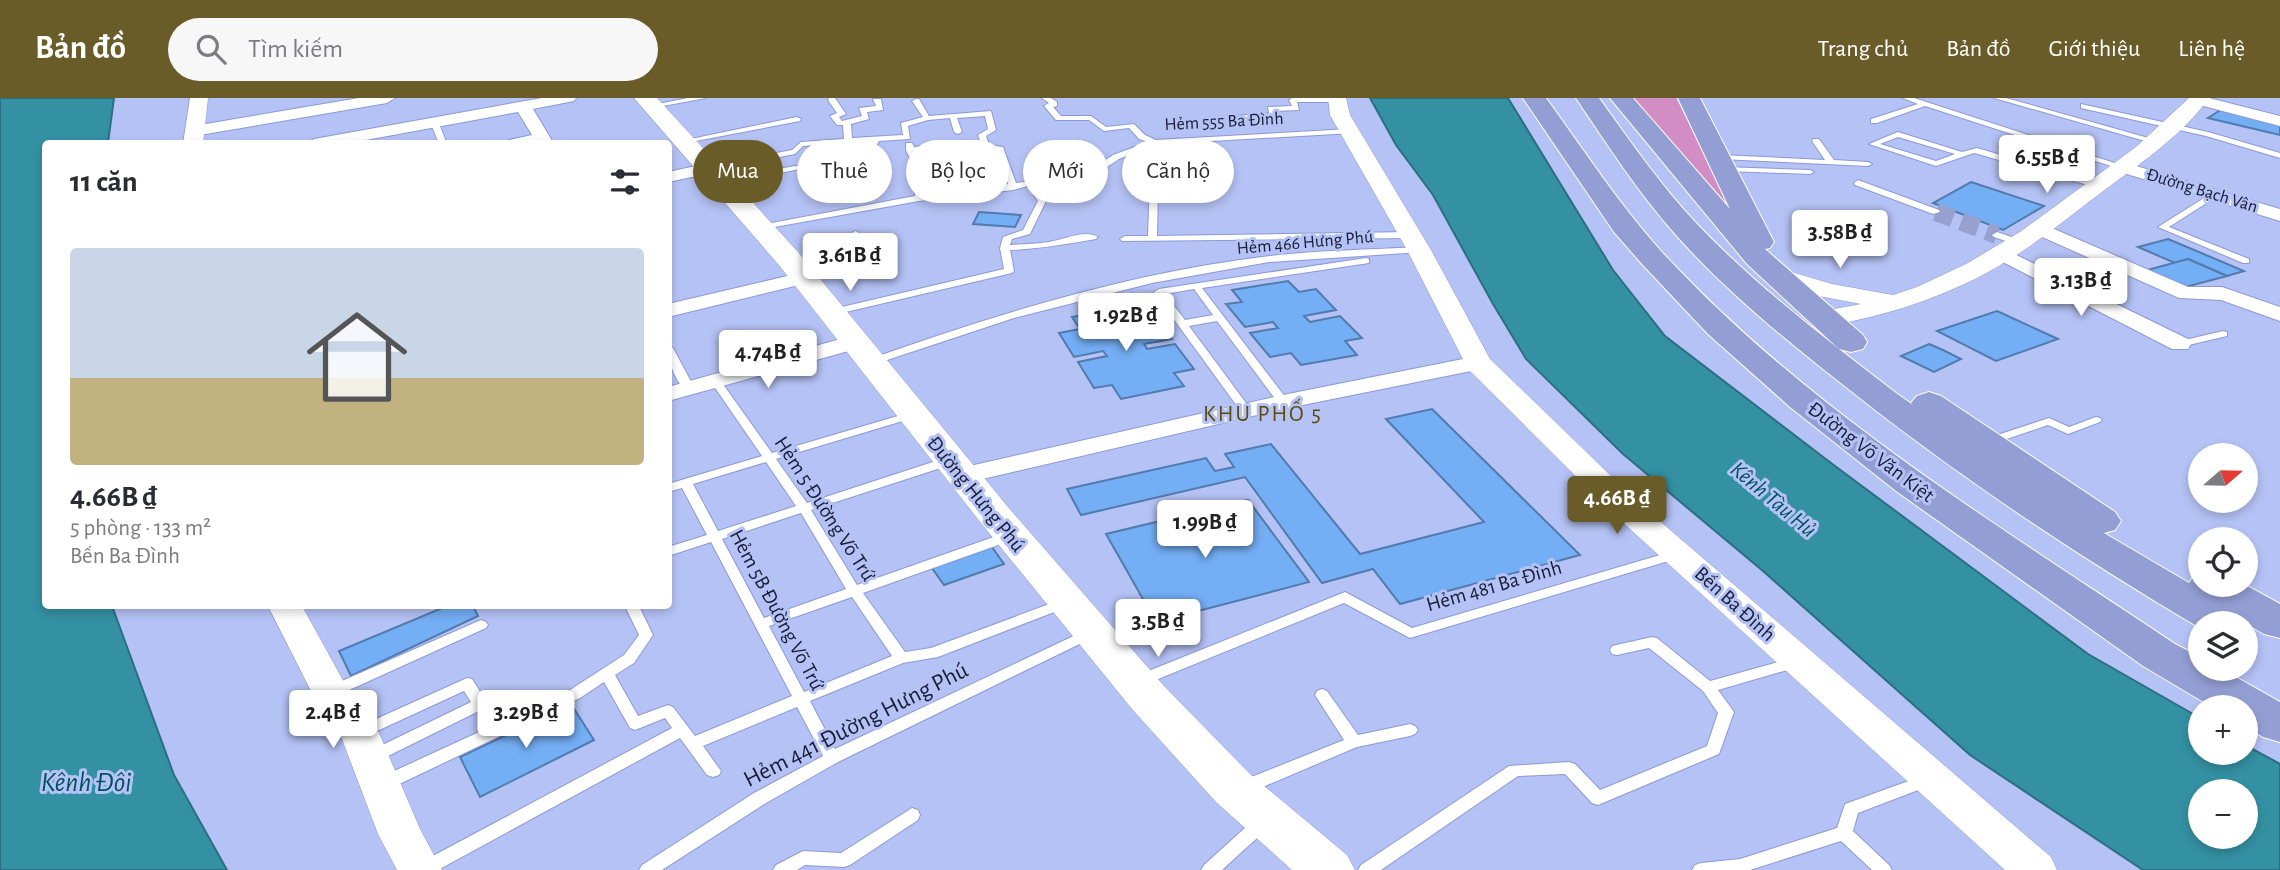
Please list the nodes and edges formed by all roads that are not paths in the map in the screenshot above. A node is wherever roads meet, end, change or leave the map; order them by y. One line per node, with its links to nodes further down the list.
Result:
1 (294, 98): 30 (street)
2 (387, 98): 30 (street)
3 (568, 98): 20 (street)
4 (702, 98): 18 (lane)
5 (1046, 98): 47 (lane, Hẻm 555 Ba Đình)
6 (1535, 98): 32 (highway); 97 (highway, Đường Võ Văn Kiệt)
7 (1553, 98): 32 (highway, Đường Võ Văn Kiệt)
8 (1587, 98): 95 (highway)
9 (1621, 98): 86 (highway)
10 (1689, 98): 55 (highway)
11 (1907, 98): 19 (lane)
12 (1998, 98): 35 (lane)
13 (877, 99): 31 (lane)
14 (1337, 99): 23 (lane); 33 (street, Bến Ba Đình)
15 (2199, 99): 29 (street); 35 (street)
16 (832, 100): 31 (lane)
17 (916, 101): 25 (lane)
18 (648, 102): 49 (main road, Đường Hưng Phú)
19 (1925, 104): 28 (lane); 58 (lane)
20 (522, 106): 22 (street); 42 (street)
21 (2084, 106): 35 (lane)
22 (432, 116): 40 (street); 41 (lane)
23 (1255, 116): 27 (lane); 36 (lane)
24 (953, 117): 25 (lane); 34 (lane); 46 (lane)
25 (927, 118): 37 (lane)
26 (797, 119): 49 (lane)
27 (1214, 119): 38 (lane)
28 (1874, 121)
29 (2280, 121)
30 (195, 122)
31 (848, 123): 39 (lane)
32 (1578, 128): 97 (highway, Đường Võ Văn Kiệt)
33 (1350, 131): 36 (lane, Hẻm 555 Ba Đình); 81 (street, Bến Ba Đình)
34 (958, 132)
35 (2163, 134): 54 (lane); 58 (street)
36 (1266, 135): 38 (lane, Hẻm 555 Ba Đình)
37 (906, 137): 44 (lane); 45 (lane)
38 (1224, 137): 48 (lane, Hẻm 555 Ba Đình)
39 (848, 139): 43 (lane); 53 (lane)
40 (331, 140)
41 (441, 140)
42 (543, 140)
43 (874, 140)
44 (883, 140)
45 (907, 140)
46 (983, 140)
47 (1150, 140)
48 (1183, 140)
49 (685, 141): 51 (main road, Đường Hưng Phú)
50 (1816, 141): 56 (lane)
51 (693, 150)
52 (1962, 154): 52 (lane); 65 (lane)
53 (783, 155)
54 (2280, 156)
55 (1723, 163): 56 (lane); 59 (lane); 86 (highway)
56 (1832, 163): 57 (lane)
57 (1868, 164)
58 (2123, 167): 65 (street); 68 (street, Đường Bạch Vân)
59 (1810, 172)
60 (1009, 175): 67 (lane)
61 (693, 176): 62 (street)
62 (672, 177)
63 (1858, 183): 73 (lane)
64 (1023, 185): 67 (lane)
65 (2098, 185): 76 (street)
66 (1009, 187): 67 (lane)
67 (1013, 187)
68 (2215, 195): 74 (street, Đường Bạch Vân); 85 (lane)
69 (906, 200): 75 (lane)
70 (740, 203): 75 (main road, Đường Hưng Phú)
71 (1041, 203): 83 (lane)
72 (1153, 203): 79 (lane)
73 (1936, 212)
74 (2280, 215)
75 (761, 228): 87 (main road, Đường Hưng Phú)
76 (2038, 228): 82 (street); 92 (street)
77 (855, 234): 87 (lane)
78 (1093, 237): 83 (lane)
79 (1152, 237): 80 (lane); 81 (lane)
80 (1125, 239)
81 (1414, 242): 100 (lane, Hẻm 466 Hưng Phú); 102 (street, Bến Ba Đình)
82 (2006, 244): 89 (street); 99 (street)
83 (1005, 248): 91 (lane)
84 (1366, 261): 88 (lane)
85 (2246, 261)
86 (1764, 265): 89 (street); 94 (highway)
87 (800, 273): 90 (street); 91 (main road, Đường Hưng Phú)
88 (1196, 286): 93 (lane); 96 (lane)
89 (1903, 301): 94 (street); 101 (street)
90 (672, 310)
91 (833, 312): 100 (main road, Đường Hưng Phú)
92 (2280, 315)
93 (1220, 317): 96 (lane); 106 (lane)
94 (1822, 319): 95 (highway); 101 (highway)
95 (1784, 322): 97 (highway); 101 (highway)
96 (1182, 324): 107 (lane)
97 (1732, 326): 131 (highway, Đường Võ Văn Kiệt); 144 (highway, Đường Võ Văn Kiệt)
98 (2223, 334): 99 (lane)
99 (2180, 344)
100 (863, 352): 104 (street); 108 (main road, Đường Hưng Phú)
101 (1845, 354): 110 (highway); 125 (highway)
102 (1478, 363): 106 (street); 119 (street, Bến Ba Đình)
103 (672, 364): 105 (lane)
104 (716, 382): 105 (street); 111 (lane, Hẻm 5 Đường Võ Trứ)
105 (679, 391)
106 (1283, 402): 107 (street)
107 (1246, 411): 112 (street)
108 (912, 415): 111 (lane); 112 (main road, Đường Hưng Phú)
109 (2096, 420): 110 (lane)
110 (1985, 442): 120 (highway)
111 (767, 457): 113 (lane); 115 (lane, Hẻm 5 Đường Võ Trứ)
112 (955, 469): 115 (lane); 116 (main road, Đường Hưng Phú)
113 (686, 483): 114 (lane); 117 (lane, Hẻm 5B Đường Võ Trứ)
114 (672, 487)
115 (804, 508): 117 (lane); 121 (lane, Hẻm 5 Đường Võ Trứ)
116 (1010, 536): 121 (lane); 126 (main road, Đường Hưng Phú)
117 (715, 537): 118 (lane); 128 (lane, Hẻm 5B Đường Võ Trứ)
118 (672, 551)
119 (1678, 554): 135 (street, Bến Ba Đình); 138 (lane, Hẻm 481 Ba Đình)
120 (2188, 572)
121 (855, 590): 128 (lane); 134 (lane, Hẻm 5 Đường Võ Trứ)
122 (2233, 597): 127 (highway)
123 (287, 609): 140 (street)
124 (633, 609): 136 (lane)
125 (2205, 611)
126 (1079, 617): 134 (lane); 138 (main road, Đường Hưng Phú); 149 (lane, Hẻm 441 Đường Hưng Phú)
127 (2280, 623)
128 (761, 624): 143 (lane, Hẻm 5B Đường Võ Trứ)
129 (481, 625): 140 (lane)
130 (2258, 641): 133 (highway)
131 (2188, 646)
132 (1617, 650): 139 (lane)
133 (2280, 652)
134 (901, 658): 143 (lane)
135 (1798, 661): 139 (lane); 151 (street, Bến Ba Đình)
136 (607, 675): 146 (lane); 148 (lane)
137 (2251, 681): 142 (highway)
138 (1134, 682): 152 (main road, Đường Hưng Phú)
139 (1708, 687): 161 (lane)
140 (331, 693): 148 (street)
141 (1322, 695): 147 (lane)
142 (2280, 697)
143 (801, 699): 146 (lane); 149 (lane, Hẻm 5B Đường Võ Trứ)
144 (2280, 724)
145 (1409, 730): 147 (lane)
146 (688, 736): 150 (lane); 157 (lane)
147 (1354, 742): 152 (lane)
148 (371, 758): 148 (lane); 157 (street)
149 (832, 758): 158 (lane, Hẻm 441 Đường Hưng Phú)
150 (713, 771)
151 (1932, 779): 154 (lane); 164 (street, Bến Ba Đình)
152 (1250, 806): 156 (lane); 160 (main road, Đường Hưng Phú)
153 (912, 815): 155 (lane)
154 (1844, 833): 162 (lane); 163 (lane)
155 (847, 865): 159 (lane)
156 (1217, 868)
157 (421, 870)
158 (648, 870)
159 (782, 870)
160 (1329, 870)
161 (1367, 870)
162 (1701, 870)
163 (1883, 870)
164 (2035, 870)

